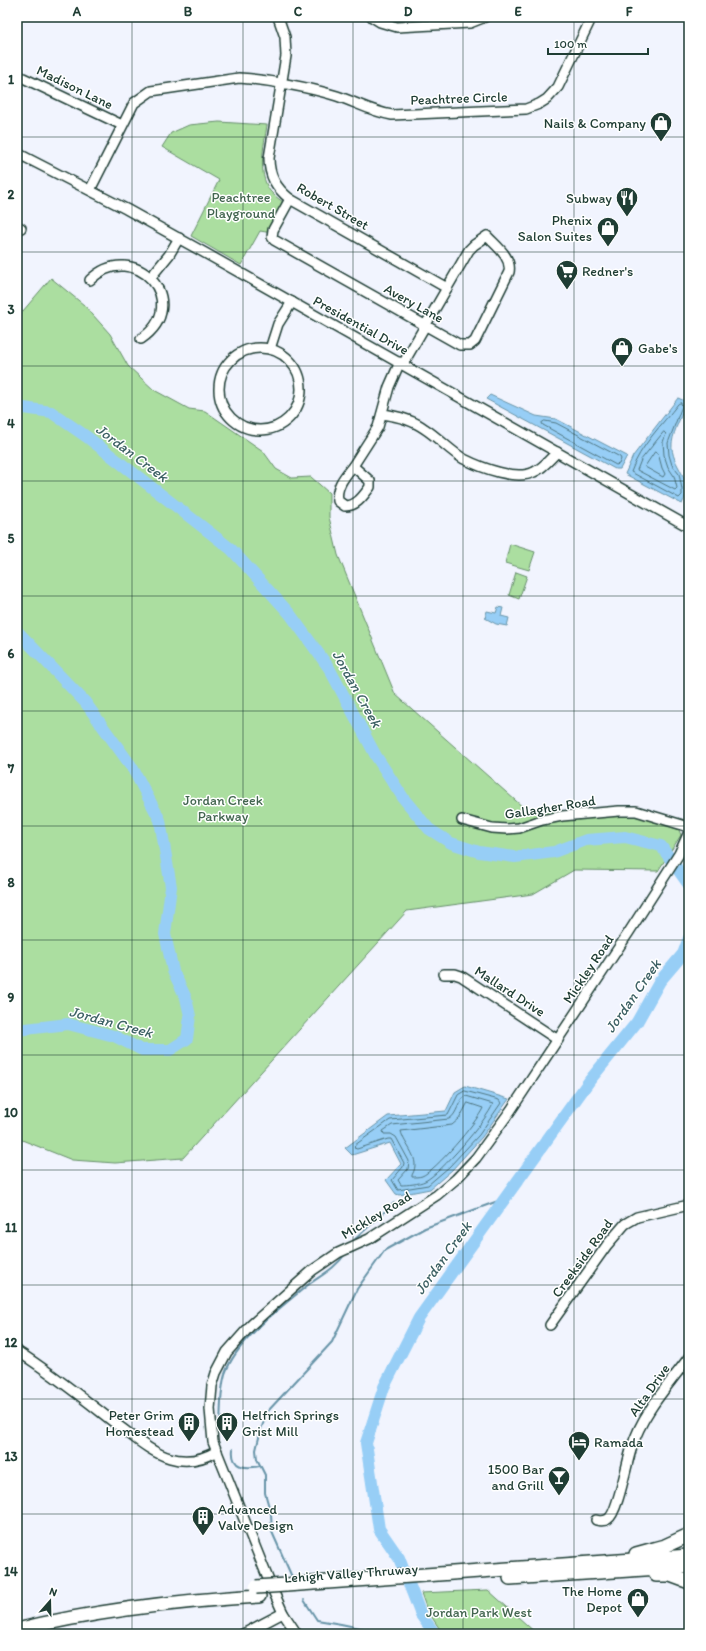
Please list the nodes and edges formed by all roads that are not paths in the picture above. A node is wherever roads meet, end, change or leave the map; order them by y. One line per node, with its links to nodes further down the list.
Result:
1 (278, 17): 6 (street)
2 (372, 17): 3 (street)
3 (485, 17)
4 (590, 17): 6 (street, Peachtree Circle)
5 (17, 75): 7 (street, Madison Lane)
6 (282, 84): 7 (street, Peachtree Circle); 10 (street, Robert Street)
7 (122, 125): 9 (street, Peachtree Circle)
8 (17, 153): 9 (street, Presidential Drive)
9 (90, 190): 11 (street, Presidential Drive)
10 (290, 199): 14 (street, Robert Street); 16 (street, Avery Lane)
11 (179, 238): 12 (street); 15 (street, Presidential Drive)
12 (151, 277): 13 (street); 17 (street)
13 (90, 280)
14 (447, 288): 16 (street); 16 (street, Avery Lane)
15 (292, 302): 18 (street); 19 (street, Presidential Drive)
16 (425, 326): 19 (street)
17 (141, 338)
18 (270, 350): 18 (street)
19 (401, 363): 20 (street); 21 (street, Presidential Drive)
20 (382, 414): 21 (street); 22 (street)
21 (557, 452): 23 (street, Presidential Drive)
22 (353, 466)
23 (689, 527)
24 (462, 820): 25 (street, Gallagher Road)
25 (689, 827)
26 (689, 832): 28 (street, Mickley Road)
27 (444, 974): 28 (street, Mallard Drive)
28 (558, 1040): 33 (street, Mickley Road)
29 (689, 1205): 30 (street, Creekside Road)
30 (550, 1326)
31 (17, 1352): 33 (street)
32 (689, 1357): 34 (street, Alta Drive)
33 (217, 1451): 43 (street, Mickley Road)
34 (596, 1520)
35 (689, 1535): 37 (highway)
36 (689, 1556): 37 (highway, Lehigh Valley Thruway)
37 (600, 1562): 39 (highway, Lehigh Valley Thruway)
38 (689, 1566): 40 (highway, Lehigh Valley Thruway)
39 (460, 1577): 40 (highway, Lehigh Valley Thruway); 42 (highway, Lehigh Valley Thruway, bridge)
40 (533, 1577): 41 (highway)
41 (689, 1582)
42 (257, 1591): 44 (highway, Lehigh Valley Thruway); 45 (highway, Lehigh Valley Thruway)
43 (283, 1613): 46 (street); 47 (street, Mickley Road)
44 (17, 1621)
45 (17, 1630)
46 (243, 1634)
47 (297, 1634)

